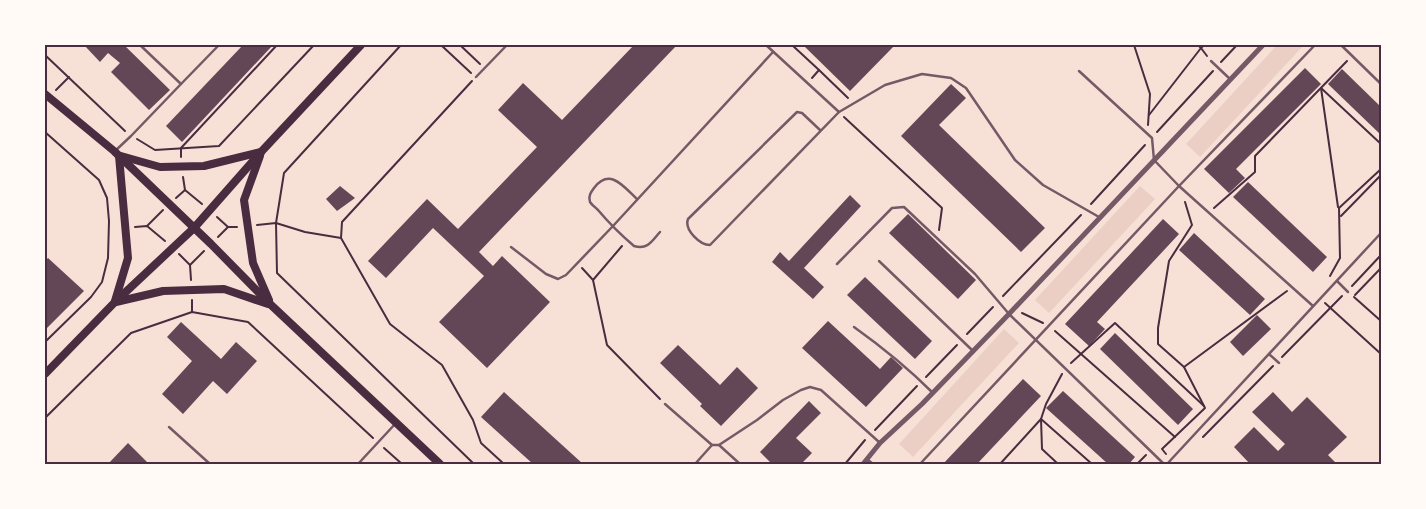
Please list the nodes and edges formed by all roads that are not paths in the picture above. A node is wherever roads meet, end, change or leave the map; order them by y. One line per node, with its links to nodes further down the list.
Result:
1 (140, 45): 14 (lane)
2 (219, 45): 14 (lane)
3 (361, 45): 19 (main road)
4 (507, 45): 12 (lane)
5 (766, 45): 9 (lane)
6 (1263, 45): 13 (street)
7 (1316, 45): 22 (lane)
8 (1341, 45): 15 (lane)
9 (773, 52): 17 (lane); 23 (lane)
10 (1211, 62): 13 (lane)
11 (1080, 72): 21 (lane)
12 (476, 77)
13 (1230, 79): 21 (street)
14 (181, 84): 20 (lane)
15 (1381, 84)
16 (47, 95): 20 (main road)
17 (839, 112): 18 (lane); 24 (lane)
18 (820, 130): 18 (lane)
19 (261, 152): 20 (main road); 26 (main road); 35 (main road)
20 (117, 154): 26 (main road); 34 (main road)
21 (1154, 160): 22 (lane); 24 (street)
22 (1180, 186): 36 (lane); 39 (lane)
23 (637, 199): 25 (lane); 25 (lane)
24 (1100, 218): 37 (street)
25 (613, 226): 27 (lane); 29 (lane)
26 (194, 228): 34 (main road); 35 (main road)
27 (660, 232)
28 (1381, 233): 32 (lane)
29 (511, 247)
30 (878, 261): 40 (lane)
31 (837, 264): 37 (lane)
32 (1336, 281): 33 (lane); 36 (lane)
33 (1348, 292)
34 (115, 302): 35 (main road); 43 (main road)
35 (270, 304): 46 (main road)
36 (1313, 306): 41 (lane)
37 (1009, 314): 39 (lane); 40 (street)
38 (854, 327): 44 (lane)
39 (1035, 339): 59 (lane); 60 (lane)
40 (973, 351): 44 (street)
41 (1269, 353): 42 (lane); 60 (lane)
42 (1279, 363)
43 (45, 374)
44 (933, 393): 48 (street)
45 (665, 404): 49 (lane)
46 (396, 423): 53 (lane); 54 (main road)
47 (169, 427): 52 (lane)
48 (880, 443): 50 (lane); 51 (street)
49 (712, 445): 50 (lane); 55 (lane)
50 (719, 445): 56 (lane)
51 (867, 459): 57 (street); 58 (lane)
52 (210, 464)
53 (358, 464)
54 (440, 464)
55 (695, 464)
56 (740, 464)
57 (863, 464)
58 (873, 464)
59 (920, 464)
60 (1165, 464)

